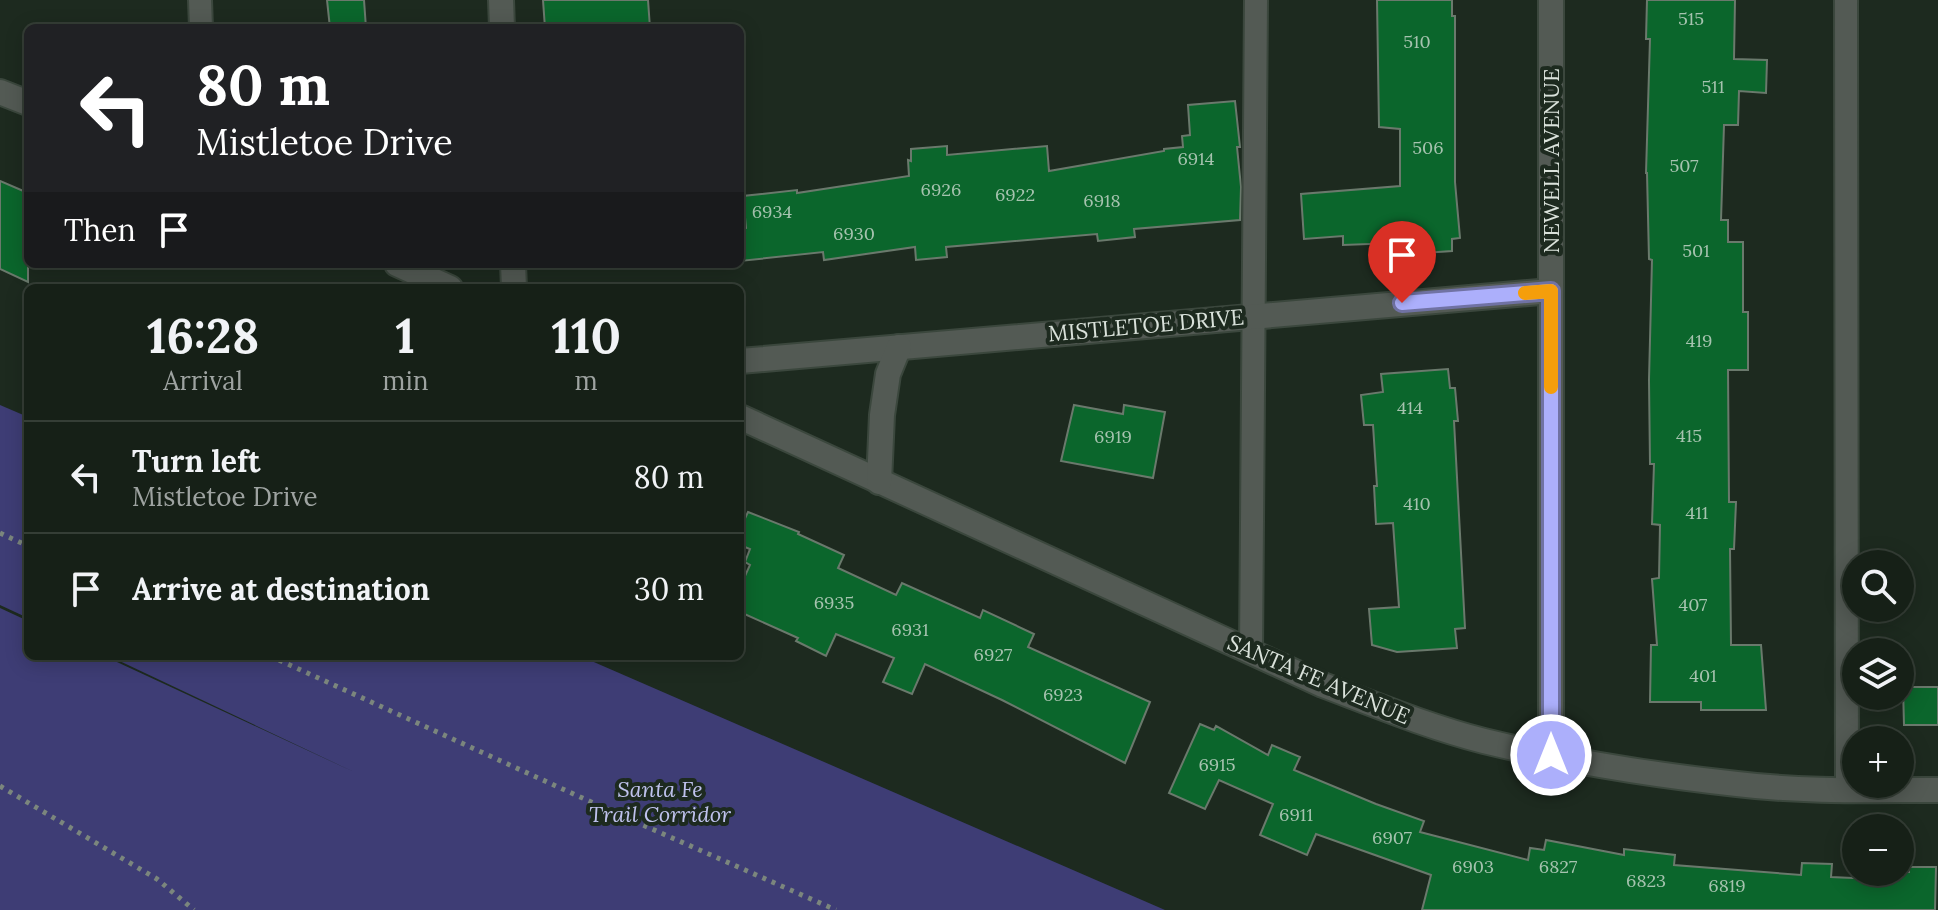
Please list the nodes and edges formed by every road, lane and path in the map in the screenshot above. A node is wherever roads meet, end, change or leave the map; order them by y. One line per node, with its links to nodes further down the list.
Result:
1 (200, 0): 6 (lane)
2 (501, 0): 7 (street)
3 (1256, 0): 13 (lane)
4 (1551, 0): 12 (street, NEWELL AVENUE)
5 (1846, 0): 22 (lane)
6 (201, 24)
7 (502, 24)
8 (0, 92): 9 (street)
9 (24, 101)
10 (406, 268): 11 (street)
11 (441, 284)
12 (1551, 291): 13 (street, MISTLETOE DRIVE); 23 (street, NEWELL AVENUE)
13 (1253, 316): 14 (street, MISTLETOE DRIVE); 20 (lane)
14 (899, 347): 15 (street, MISTLETOE DRIVE); 17 (street)
15 (744, 361)
16 (744, 419): 17 (street, SANTA FE AVENUE)
17 (879, 482): 20 (street, SANTA FE AVENUE)
18 (0, 533): 19 (path)
19 (24, 544)
20 (1251, 652): 23 (street, SANTA FE AVENUE)
21 (279, 660): 29 (path)
22 (1847, 726)
23 (1551, 755): 25 (street, SANTA FE AVENUE)
24 (0, 786): 28 (path)
25 (1842, 790)
26 (1914, 790): 27 (street, SANTA FE AVENUE)
27 (1938, 790)
28 (194, 910)
29 (836, 910)

